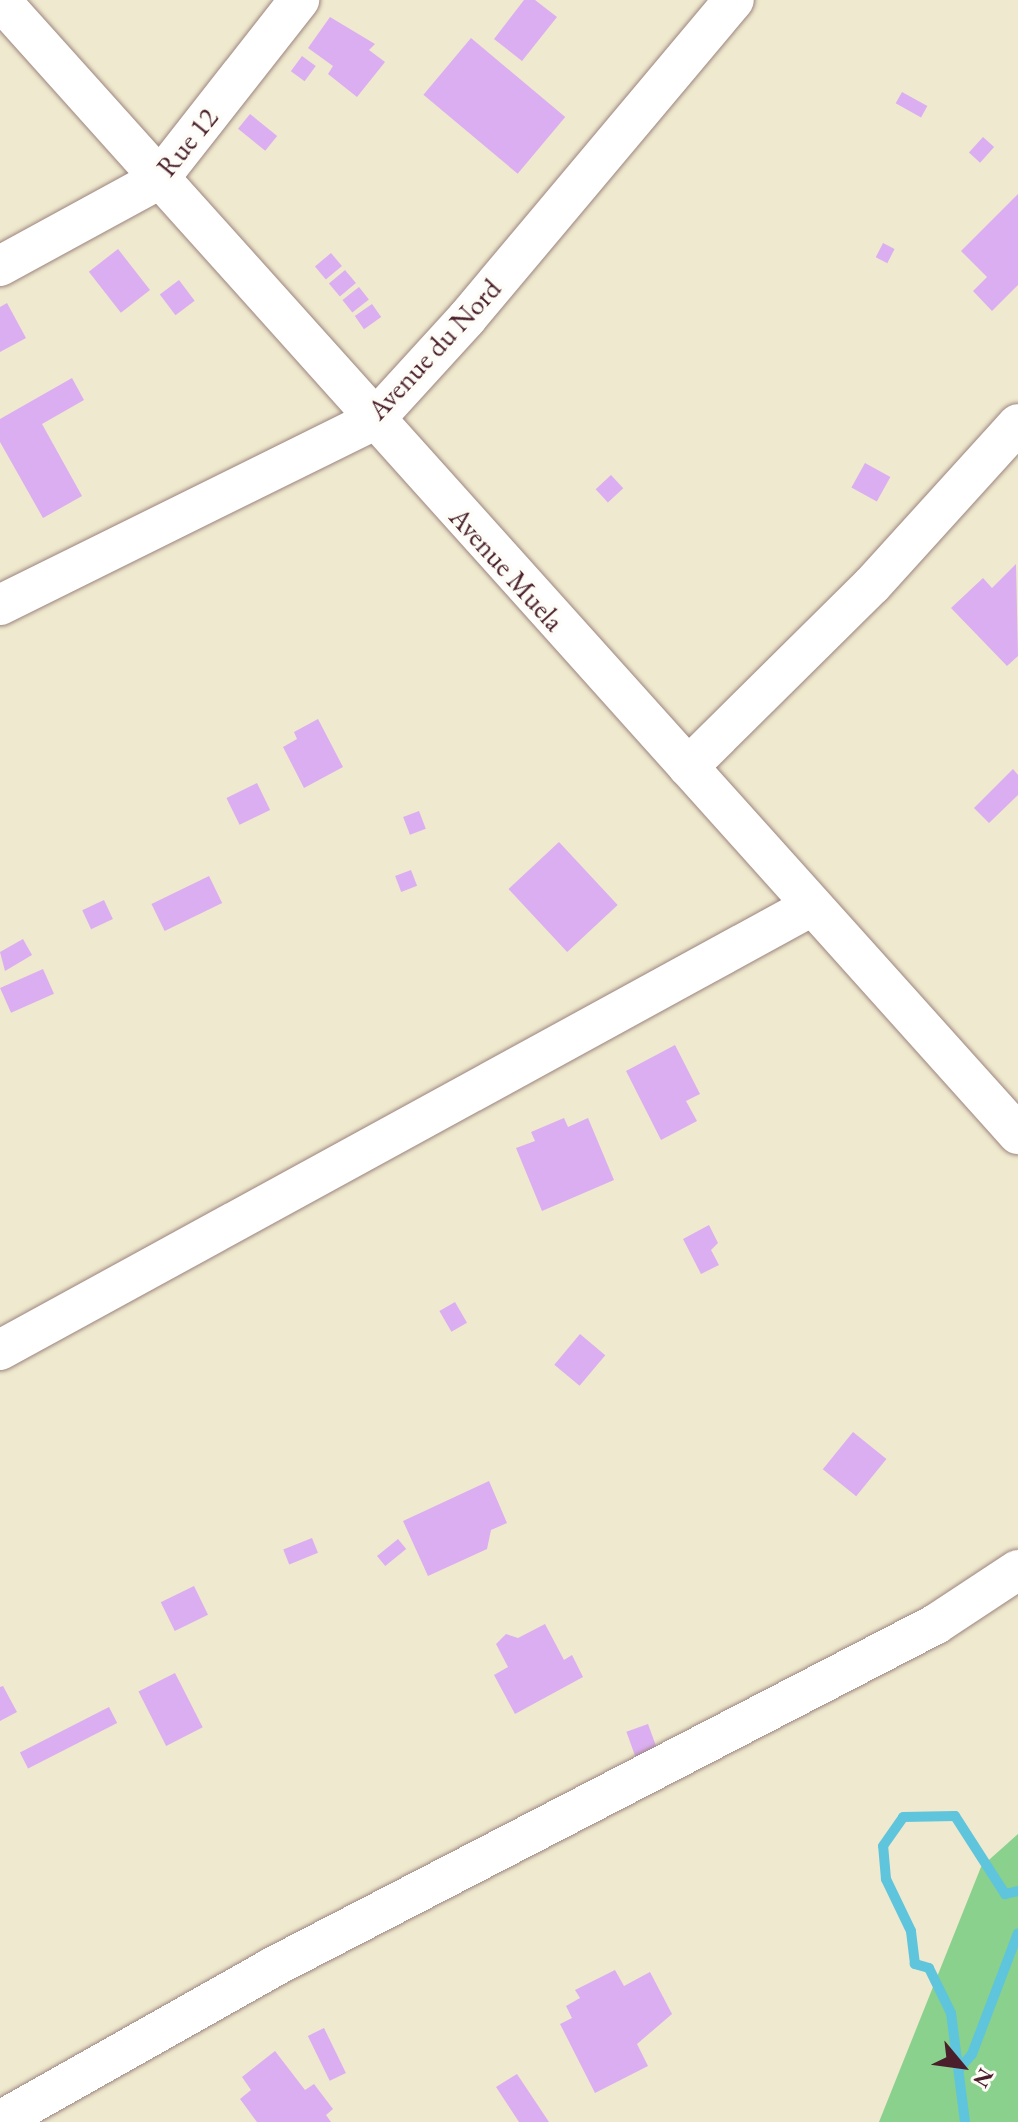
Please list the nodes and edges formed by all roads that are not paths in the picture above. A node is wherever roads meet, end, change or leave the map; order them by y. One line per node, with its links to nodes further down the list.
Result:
1 (0, 0): 4 (street, Avenue Muela)
2 (299, 0): 4 (street, Rue 12)
3 (734, 0): 6 (street, Avenue du Nord)
4 (158, 180): 5 (street, Rue 12); 6 (street, Avenue Muela)
5 (0, 266)
6 (374, 420): 8 (street, Avenue du Nord); 9 (street, Avenue Muela)
7 (1018, 424): 9 (street)
8 (0, 605)
9 (688, 767): 10 (street, Avenue Muela)
10 (812, 906): 11 (street, Avenue Muela); 12 (street)
11 (1018, 1134)
12 (0, 1350)
13 (1018, 1570): 14 (street)
14 (0, 2121)

